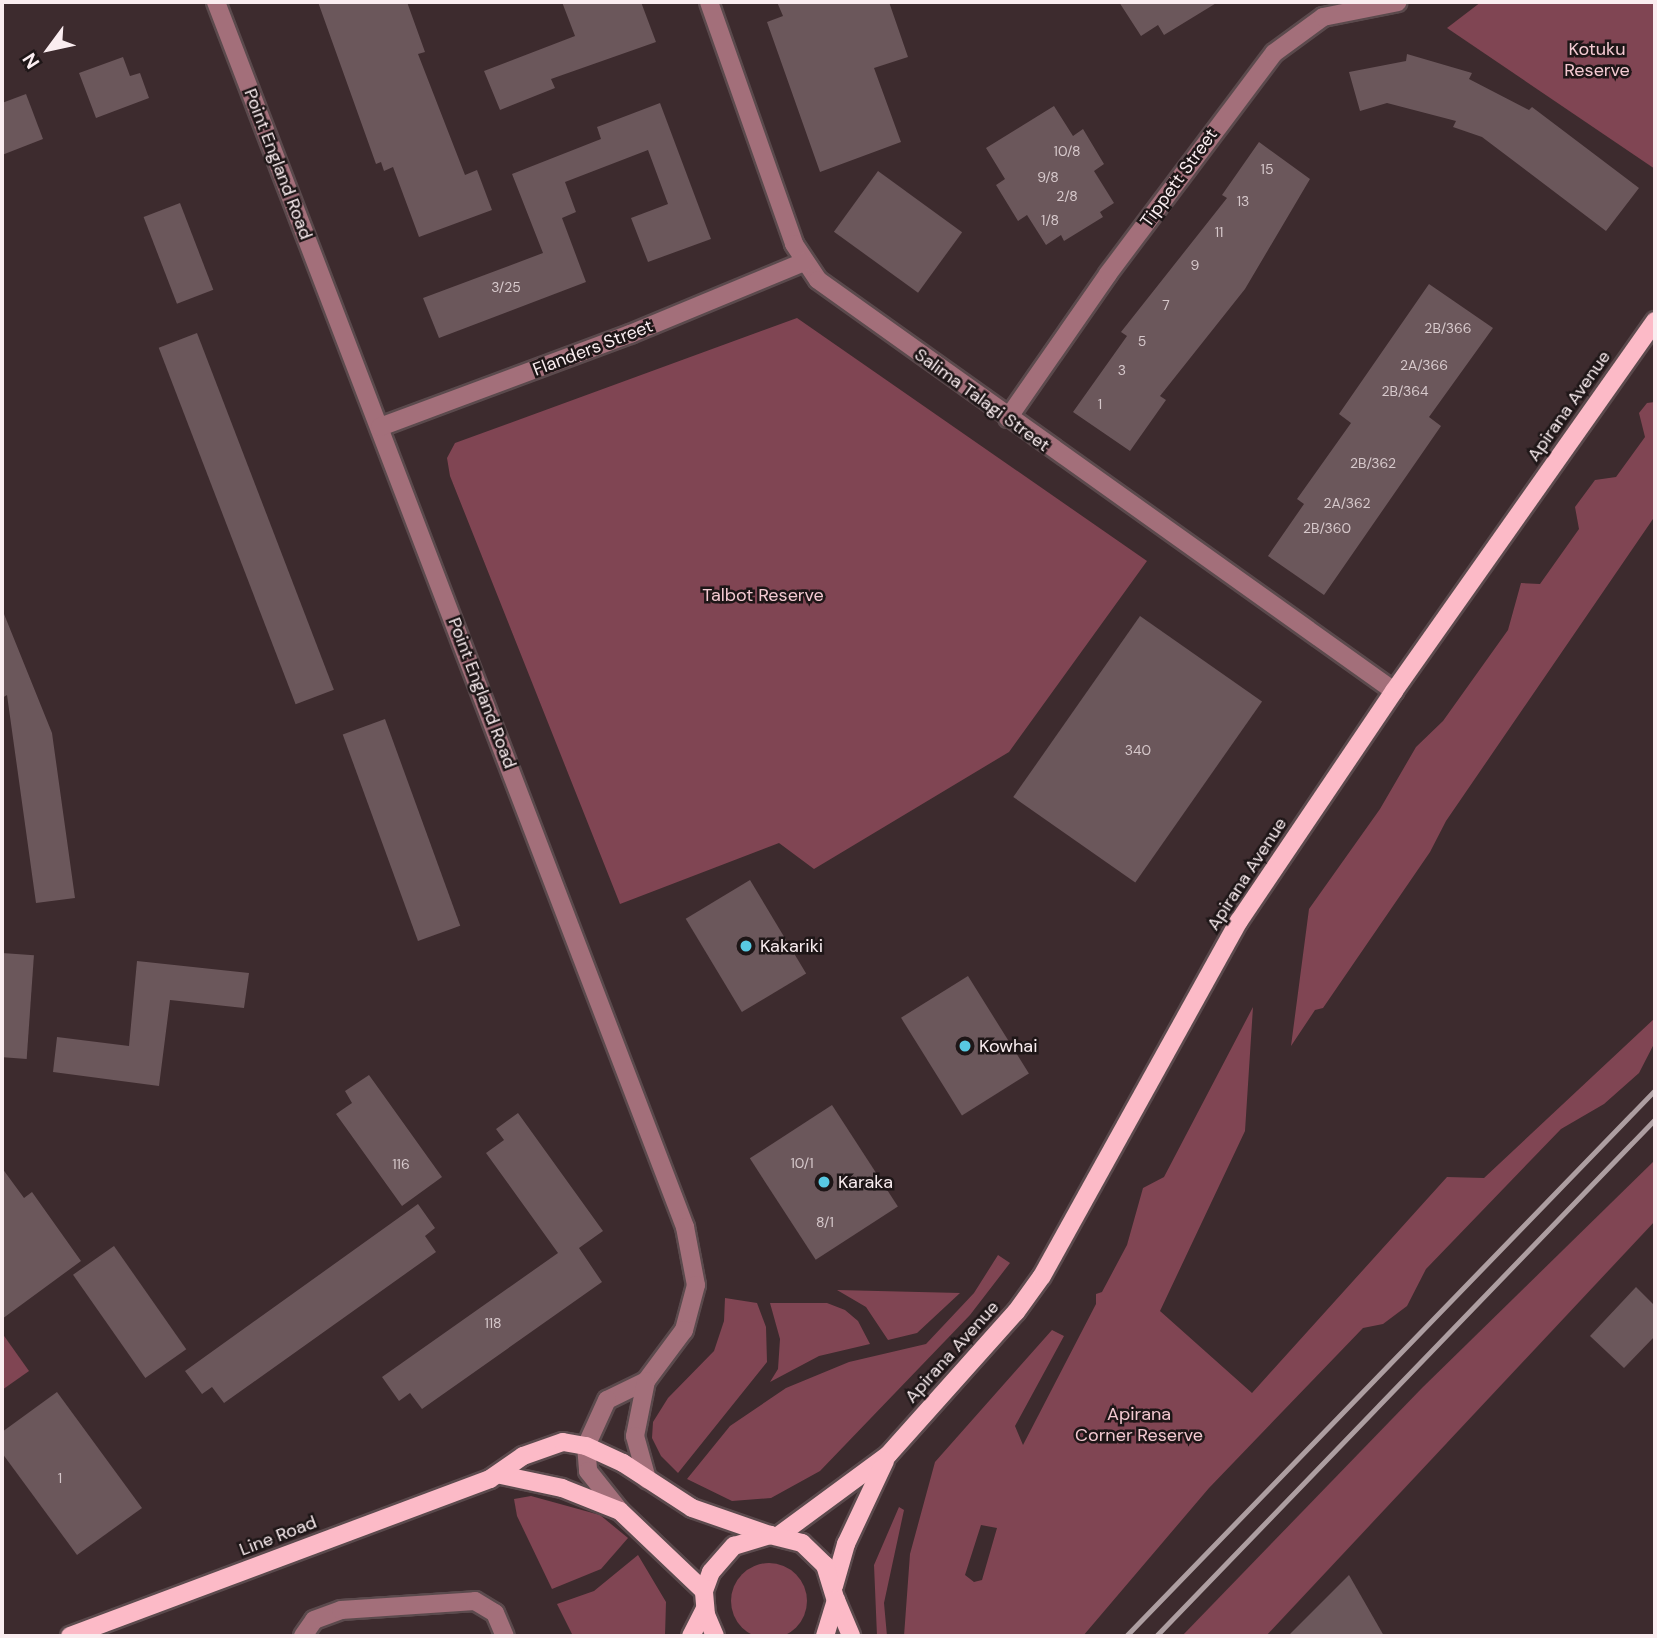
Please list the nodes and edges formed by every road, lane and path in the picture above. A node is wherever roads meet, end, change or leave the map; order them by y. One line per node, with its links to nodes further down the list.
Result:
1 (216, 2): 7 (street, Point England Road)
2 (709, 2): 4 (street, Salima Talagi Street)
3 (1398, 2): 6 (street, Tippett Street)
4 (804, 262): 6 (street, Salima Talagi Street); 7 (street, Flanders Street)
5 (1655, 321): 8 (main road, Apirana Avenue)
6 (1008, 418): 8 (street, Salima Talagi Street)
7 (380, 428): 9 (street, Point England Road)
8 (1394, 691): 11 (main road, Apirana Avenue)
9 (646, 1381): 10 (street, Point England Road); 13 (street, Point England Road)
10 (586, 1446): 12 (main road, Line Road); 13 (main road); 14 (street)
11 (888, 1455): 15 (main road, Apirana Avenue); 16 (main road, Apirana Avenue)
12 (501, 1475): 14 (main road); 18 (main road, Line Road)
13 (647, 1479): 15 (main road)
14 (620, 1511): 17 (main road)
15 (774, 1535): 16 (main road); 17 (main road, Apirana Avenue)
16 (835, 1593): 24 (main road, Apirana Avenue); 25 (main road)
17 (705, 1600): 22 (main road); 23 (main road)
18 (92, 1632): 19 (main road, Line Road)
19 (71, 1636)
20 (303, 1636): 21 (street)
21 (505, 1636)
22 (691, 1636)
23 (715, 1636)
24 (825, 1636)
25 (851, 1636)

